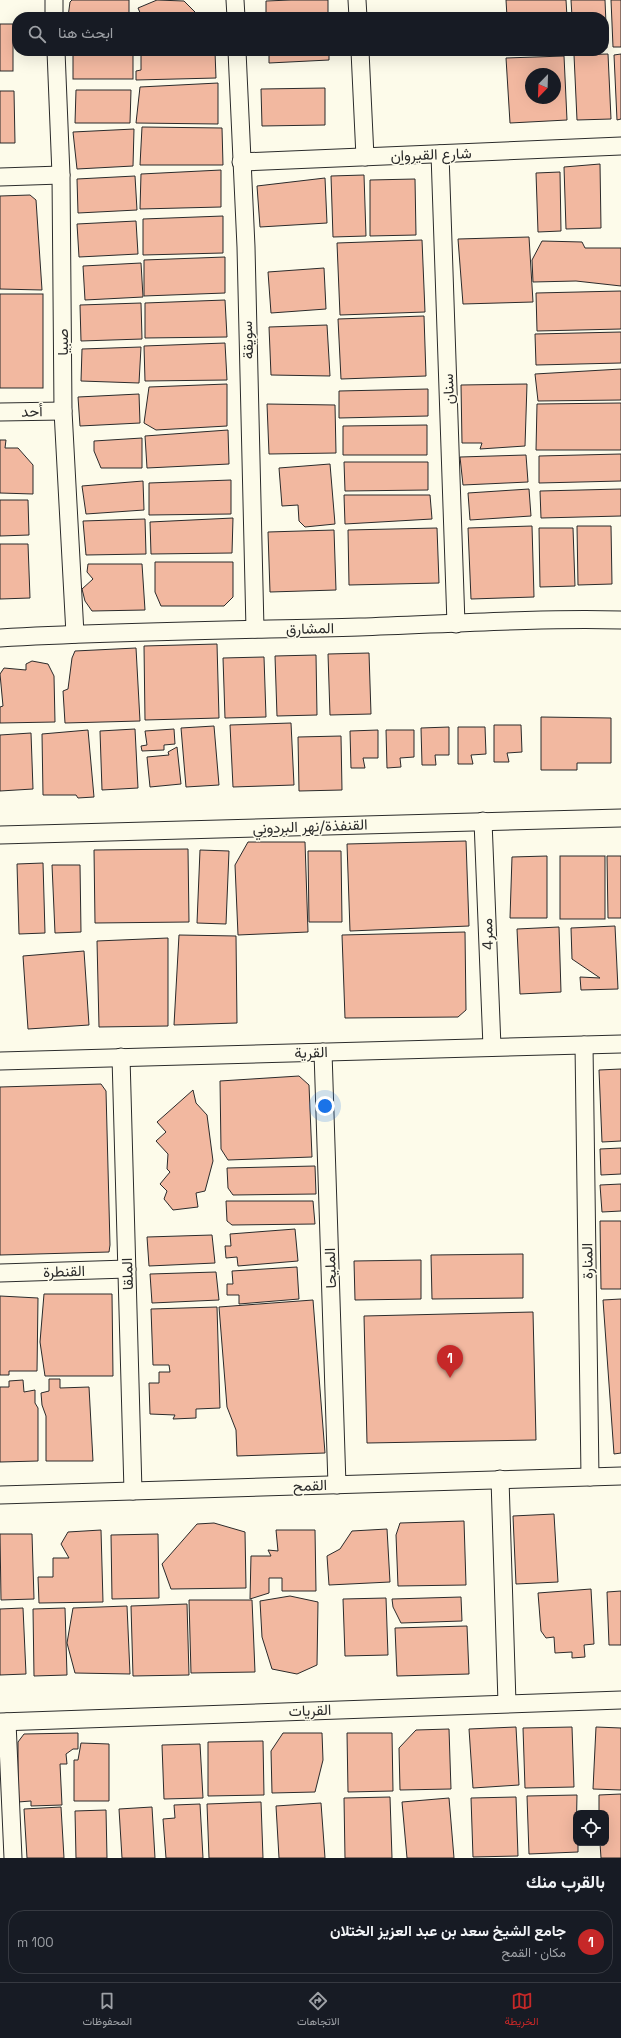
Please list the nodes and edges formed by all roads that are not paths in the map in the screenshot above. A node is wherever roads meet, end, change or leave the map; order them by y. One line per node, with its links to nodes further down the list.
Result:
1 (54, 0): 4 (street)
2 (235, 0): 5 (street)
3 (357, 0): 6 (street)
4 (54, 12)
5 (236, 12)
6 (358, 12)
7 (56, 56): 14 (street, صبيا)
8 (237, 56): 13 (street, سويقة)
9 (360, 56): 12 (street)
10 (621, 146): 11 (street, شارع القيروان)
11 (440, 154): 12 (street, شارع القيروان); 19 (street, سنان)
12 (365, 157): 13 (street, شارع القيروان)
13 (241, 162): 20 (street, سويقة)
14 (61, 175): 15 (street); 16 (street, صبيا)
15 (0, 177)
16 (63, 410): 17 (street, أحد); 21 (street, صبيا)
17 (0, 412)
18 (621, 620): 19 (street, المشارق)
19 (456, 624): 20 (street, المشارق)
20 (255, 629): 21 (street, المشارق)
21 (75, 634): 22 (street, المشارق)
22 (0, 638)
23 (621, 818): 24 (street, القنفذة/نهر البردوني)
24 (483, 822): 25 (street, القنفذة/نهر البردوني); 28 (street, ممر4)
25 (0, 835)
26 (621, 1044): 27 (street, القرية)
27 (584, 1045): 28 (street, القرية); 35 (street, المنارة)
28 (492, 1048): 29 (street, القرية)
29 (323, 1052): 30 (street, القرية); 37 (street, المليحا)
30 (122, 1057): 31 (street, القرية); 32 (street, الملقا)
31 (0, 1061)
32 (127, 1270): 33 (street, القنطرة); 38 (street, الملقا)
33 (0, 1273)
34 (621, 1476): 35 (street, القمح)
35 (590, 1477): 36 (street, القمح)
36 (500, 1480): 37 (street, القمح); 41 (street)
37 (337, 1484): 38 (street, القمح)
38 (134, 1491): 39 (street, القمح)
39 (0, 1495)
40 (621, 1700): 41 (street, القريات)
41 (507, 1703): 42 (street, القريات)
42 (4, 1722): 43 (street)
43 (13, 1858)

